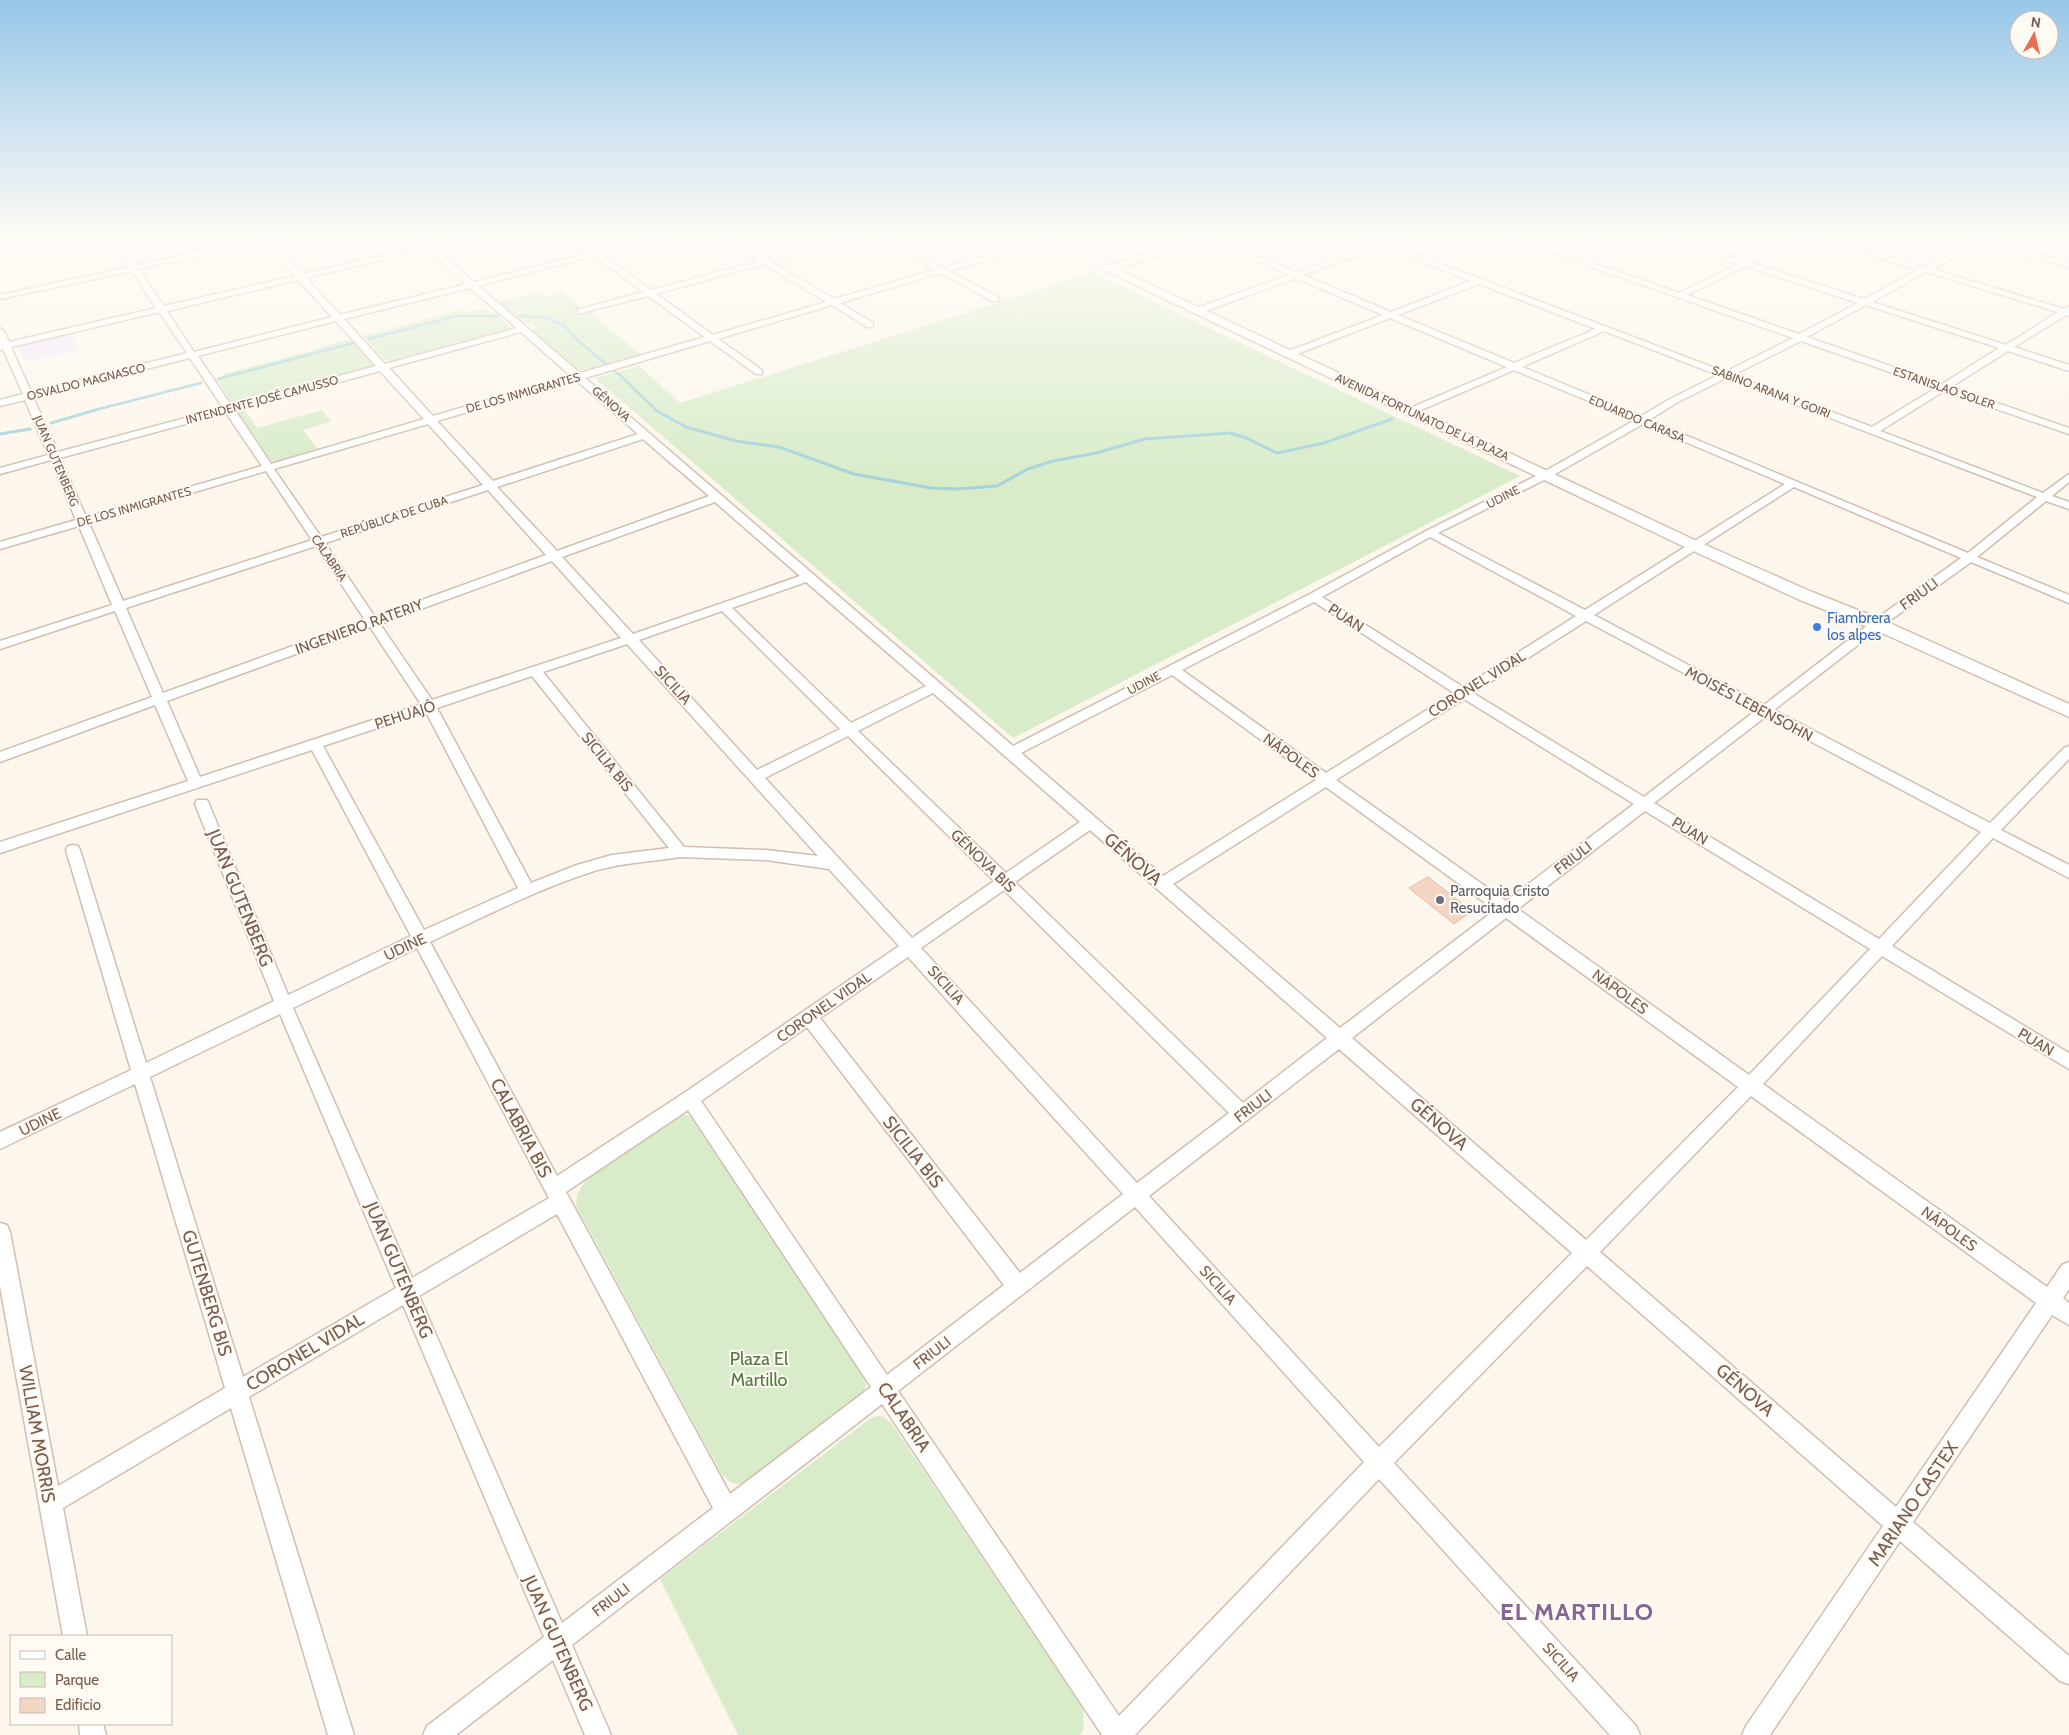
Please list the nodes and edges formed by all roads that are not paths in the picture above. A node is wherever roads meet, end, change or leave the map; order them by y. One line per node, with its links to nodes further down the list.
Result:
1 (127, 317): 23 (street)
2 (166, 317): 26 (street, CALABRIA)
3 (342, 317): 16 (street, OSVALDO MAGNASCO)
4 (510, 317): 18 (street, GÉNOVA)
5 (684, 317): 21 (street)
6 (781, 317): 21 (street, DE LOS INMIGRANTES)
7 (857, 317): 17 (street)
8 (1210, 317): 25 (main road, AVENIDA FORTUNATO DE LA PLAZA)
9 (1384, 317): 25 (street)
10 (1394, 317): 28 (street, EDUARDO CARASA)
11 (1571, 317): 19 (street, SABINO ARANA Y GOIRI)
12 (1744, 317): 22 (street, ESTANISLAO SOLER)
13 (1839, 317): 22 (street, UDINE)
14 (1910, 317): 24 (street)
15 (2060, 317): 24 (street)
16 (338, 318): 26 (street, OSVALDO MAGNASCO); 27 (street, SICILIA)
17 (870, 325)
18 (524, 329): 27 (street, INTENDENTE JOSÉ CAMUSSO); 32 (street, GÉNOVA)
19 (1602, 329): 28 (street); 31 (street, SABINO ARANA Y GOIRI)
20 (0, 331): 23 (street, JUAN GUTENBERG)
21 (712, 337): 30 (street); 32 (street, DE LOS INMIGRANTES)
22 (1801, 337): 31 (street, UDINE); 33 (street, ESTANISLAO SOLER)
23 (3, 346): 34 (street, JUAN GUTENBERG)
24 (2007, 348): 29 (street); 33 (street)
25 (1289, 354): 37 (main road, AVENIDA FORTUNATO DE LA PLAZA)
26 (192, 355): 34 (street, OSVALDO MAGNASCO); 36 (street, CALABRIA)
27 (383, 367): 36 (street, INTENDENTE JOSÉ CAMUSSO); 38 (street, SICILIA)
28 (1512, 367): 37 (street); 39 (street, EDUARDO CARASA)
29 (2069, 368)
30 (759, 372)
31 (1726, 375): 39 (street, UDINE); 40 (street, SABINO ARANA Y GOIRI)
32 (578, 376): 38 (street, DE LOS INMIGRANTES); 42 (street, GÉNOVA)
33 (1944, 388): 40 (street); 41 (street, ESTANISLAO SOLER)
34 (28, 396): 35 (street, OSVALDO MAGNASCO); 43 (street, JUAN GUTENBERG)
35 (0, 404)
36 (229, 409): 43 (street, INTENDENTE JOSÉ CAMUSSO); 44 (street, CALABRIA)
37 (1411, 412): 46 (main road, AVENIDA FORTUNATO DE LA PLAZA)
38 (431, 420): 44 (street, DE LOS INMIGRANTES); 49 (street, SICILIA)
39 (1641, 421): 46 (street, UDINE); 48 (street, EDUARDO CARASA)
40 (1873, 431): 50 (street, SABINO ARANA Y GOIRI)
41 (2069, 431)
42 (646, 435): 49 (street, REPÚBLICA DE CUBA); 51 (street, GÉNOVA)
43 (54, 456): 45 (street, INTENDENTE JOSÉ CAMUSSO); 53 (street, JUAN GUTENBERG)
44 (268, 468): 53 (street, DE LOS INMIGRANTES); 55 (street, CALABRIA)
45 (0, 471)
46 (1546, 475): 54 (street, UDINE); 57 (main road, AVENIDA FORTUNATO DE LA PLAZA)
47 (2069, 477): 50 (street, FRIULI)
48 (1792, 484): 57 (street, CORONEL VIDAL); 59 (street, EDUARDO CARASA)
49 (491, 485): 55 (street, REPÚBLICA DE CUBA); 58 (street, SICILIA)
50 (2043, 496): 52 (street, SABINO ARANA Y GOIRI); 59 (street, FRIULI)
51 (717, 497): 58 (street, INGENIERO RATERIY); 60 (street, GÉNOVA)
52 (2069, 506)
53 (82, 522): 56 (street, DE LOS INMIGRANTES); 63 (street, JUAN GUTENBERG)
54 (1430, 533): 61 (street, UDINE); 65 (street, MOISÉS LEBENSOHN)
55 (318, 542): 63 (street, REPÚBLICA DE CUBA); 66 (street, CALABRIA)
56 (0, 546)
57 (1695, 546): 65 (street, CORONEL VIDAL); 67 (main road, AVENIDA FORTUNATO DE LA PLAZA)
58 (555, 556): 66 (street, INGENIERO RATERIY); 68 (street, SICILIA)
59 (1970, 557): 62 (street, EDUARDO CARASA); 67 (street, FRIULI)
60 (809, 577): 64 (street, PEHUAJÓ); 72 (street, GÉNOVA)
61 (1314, 597): 70 (street, UDINE); 73 (street, PUAN)
62 (2069, 599)
63 (118, 606): 69 (street, REPÚBLICA DE CUBA); 74 (street, JUAN GUTENBERG)
64 (724, 607): 68 (street, PEHUAJÓ); 79 (street, GÉNOVA BIS)
65 (1584, 616): 73 (street, CORONEL VIDAL); 77 (street, MOISÉS LEBENSOHN)
66 (372, 622): 74 (street, INGENIERO RATERIY); 75 (street, CALABRIA)
67 (1874, 627): 76 (main road, AVENIDA FORTUNATO DE LA PLAZA); 77 (street, FRIULI); 78 (main road, AVENIDA FORTUNATO DE LA PLAZA)
68 (631, 640): 71 (street, PEHUAJÓ); 84 (street, SICILIA)
69 (0, 645)
70 (1172, 669): 82 (street, UDINE); 85 (street, NÁPOLES)
71 (535, 671): 75 (street, PEHUAJÓ); 93 (street, SICILIA BIS)
72 (935, 687): 79 (street); 82 (street, GÉNOVA)
73 (1463, 693): 85 (street, CORONEL VIDAL); 87 (street, PUAN)
74 (158, 699): 83 (street, INGENIERO RATERIY); 86 (street, JUAN GUTENBERG)
75 (430, 707): 80 (street, PEHUAJÓ); 98 (street, CALABRIA)
76 (2069, 711)
77 (1763, 712): 87 (street, FRIULI); 90 (street, MOISÉS LEBENSOHN)
78 (2069, 723)
79 (849, 730): 84 (street); 96 (street, GÉNOVA BIS)
80 (316, 745): 86 (street, PEHUAJÓ); 100 (street, CALABRIA BIS)
81 (2069, 751): 90 (street)
82 (1011, 753): 89 (street, GÉNOVA)
83 (0, 757)
84 (756, 776): 94 (street, SICILIA)
85 (1325, 780): 97 (street, CORONEL VIDAL); 99 (street, NÁPOLES)
86 (196, 784): 91 (street, PEHUAJÓ)
87 (1644, 803): 99 (street, FRIULI); 102 (street, PUAN)
88 (202, 804): 103 (street, JUAN GUTENBERG)
89 (1091, 822): 96 (street, CORONEL VIDAL); 97 (street, GÉNOVA)
90 (1991, 831): 95 (street, MOISÉS LEBENSOHN); 102 (street)
91 (0, 848)
92 (73, 850): 107 (street, GUTENBERG BIS)
93 (680, 852): 94 (street, UDINE); 98 (street, UDINE)
94 (836, 864): 101 (street, SICILIA)
95 (2069, 872)
96 (1004, 882): 101 (street, CORONEL VIDAL); 110 (street, GÉNOVA BIS)
97 (1162, 884): 105 (street, GÉNOVA)
98 (527, 891): 100 (street, UDINE)
99 (1506, 910): 105 (street, FRIULI); 108 (street, NÁPOLES)
100 (420, 939): 103 (street, UDINE); 112 (street, CALABRIA BIS)
101 (911, 947): 104 (street, CORONEL VIDAL); 113 (street, SICILIA)
102 (1881, 948): 106 (street, PUAN); 108 (street)
103 (284, 1005): 107 (street, UDINE); 118 (street, JUAN GUTENBERG)
104 (809, 1017): 109 (street, CORONEL VIDAL); 117 (street, SICILIA BIS)
105 (1340, 1038): 110 (street, FRIULI); 115 (street, GÉNOVA)
106 (2069, 1062)
107 (140, 1074): 111 (street, UDINE); 122 (street, GUTENBERG BIS)
108 (1750, 1086): 115 (street); 119 (street, NÁPOLES)
109 (690, 1099): 112 (street, CORONEL VIDAL); 121 (street, CALABRIA)
110 (1242, 1114): 113 (street, FRIULI)
111 (0, 1141)
112 (558, 1195): 118 (street, CORONEL VIDAL); 125 (street, CALABRIA BIS)
113 (1137, 1195): 117 (street, FRIULI); 123 (street, SICILIA)
114 (0, 1232): 124 (street, WILLIAM MORRIS)
115 (1585, 1252): 123 (street); 126 (street, GÉNOVA)
116 (2069, 1272): 119 (street, MARIANO CASTEX)
117 (1018, 1287): 121 (street, FRIULI)
118 (408, 1291): 122 (street, CORONEL VIDAL); 128 (street, JUAN GUTENBERG)
119 (2050, 1301): 120 (street, NÁPOLES); 126 (street, MARIANO CASTEX)
120 (2069, 1315)
121 (885, 1389): 125 (street, FRIULI); 133 (street, CALABRIA)
122 (237, 1392): 124 (street, CORONEL VIDAL); 130 (street, GUTENBERG BIS)
123 (1379, 1463): 133 (street); 134 (street, SICILIA)
124 (50, 1503): 127 (street, WILLIAM MORRIS)
125 (727, 1511): 128 (street, FRIULI)
126 (1899, 1524): 129 (street, GÉNOVA); 135 (street, MARIANO CASTEX)
127 (74, 1635)
128 (556, 1642): 131 (street, FRIULI); 132 (street, JUAN GUTENBERG)
129 (2069, 1672)
130 (341, 1735)
131 (436, 1735)
132 (598, 1735)
133 (1118, 1735)
134 (1627, 1735)
135 (1756, 1735)

